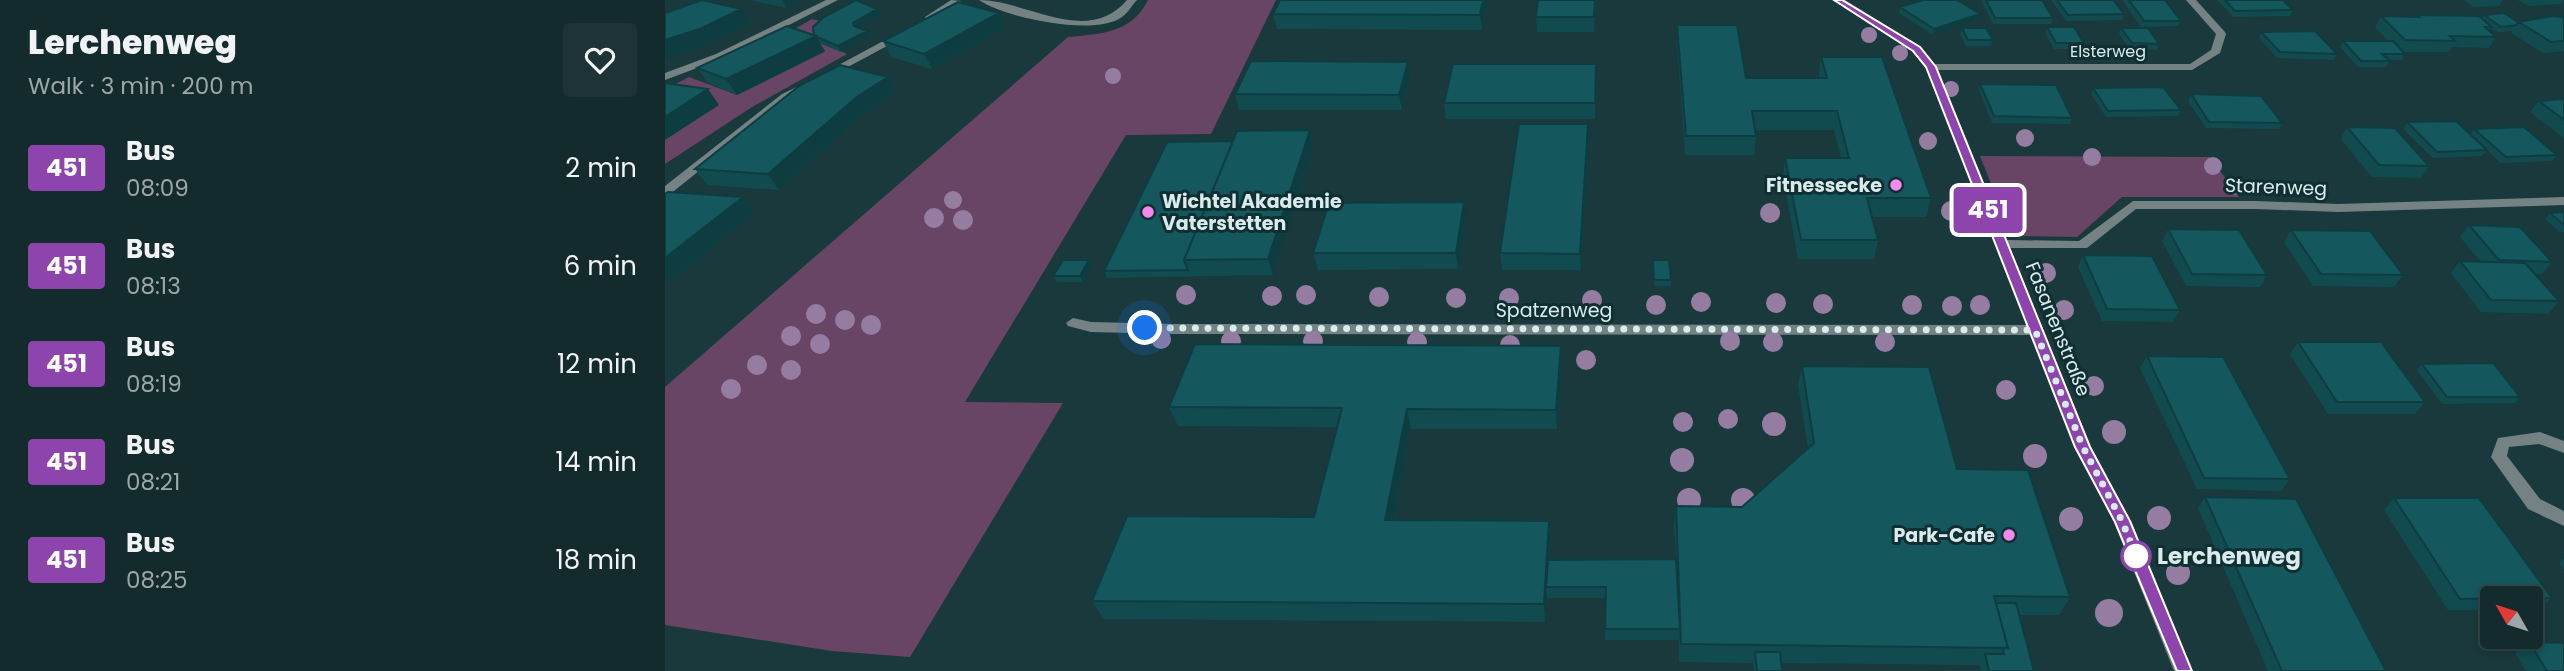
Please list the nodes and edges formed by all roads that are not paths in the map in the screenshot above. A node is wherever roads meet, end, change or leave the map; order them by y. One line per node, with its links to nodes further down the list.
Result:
1 (833, 0): 8 (street)
2 (957, 0): 11 (street)
3 (984, 0): 4 (street)
4 (1132, 0)
5 (1838, 0): 7 (street, Fasanenstraße)
6 (2191, 0): 7 (street, Elsterweg)
7 (1931, 67): 13 (street, Fasanenstraße)
8 (679, 73): 9 (street); 10 (street)
9 (665, 77)
10 (665, 83)
11 (665, 192)
12 (2564, 201): 13 (street, Starenweg)
13 (2001, 244): 15 (street, Fasanenstraße)
14 (1073, 323): 15 (street, Spatzenweg)
15 (2035, 330): 18 (street, Fasanenstraße)
16 (2564, 447): 17 (street)
17 (2564, 519)
18 (2183, 671)

